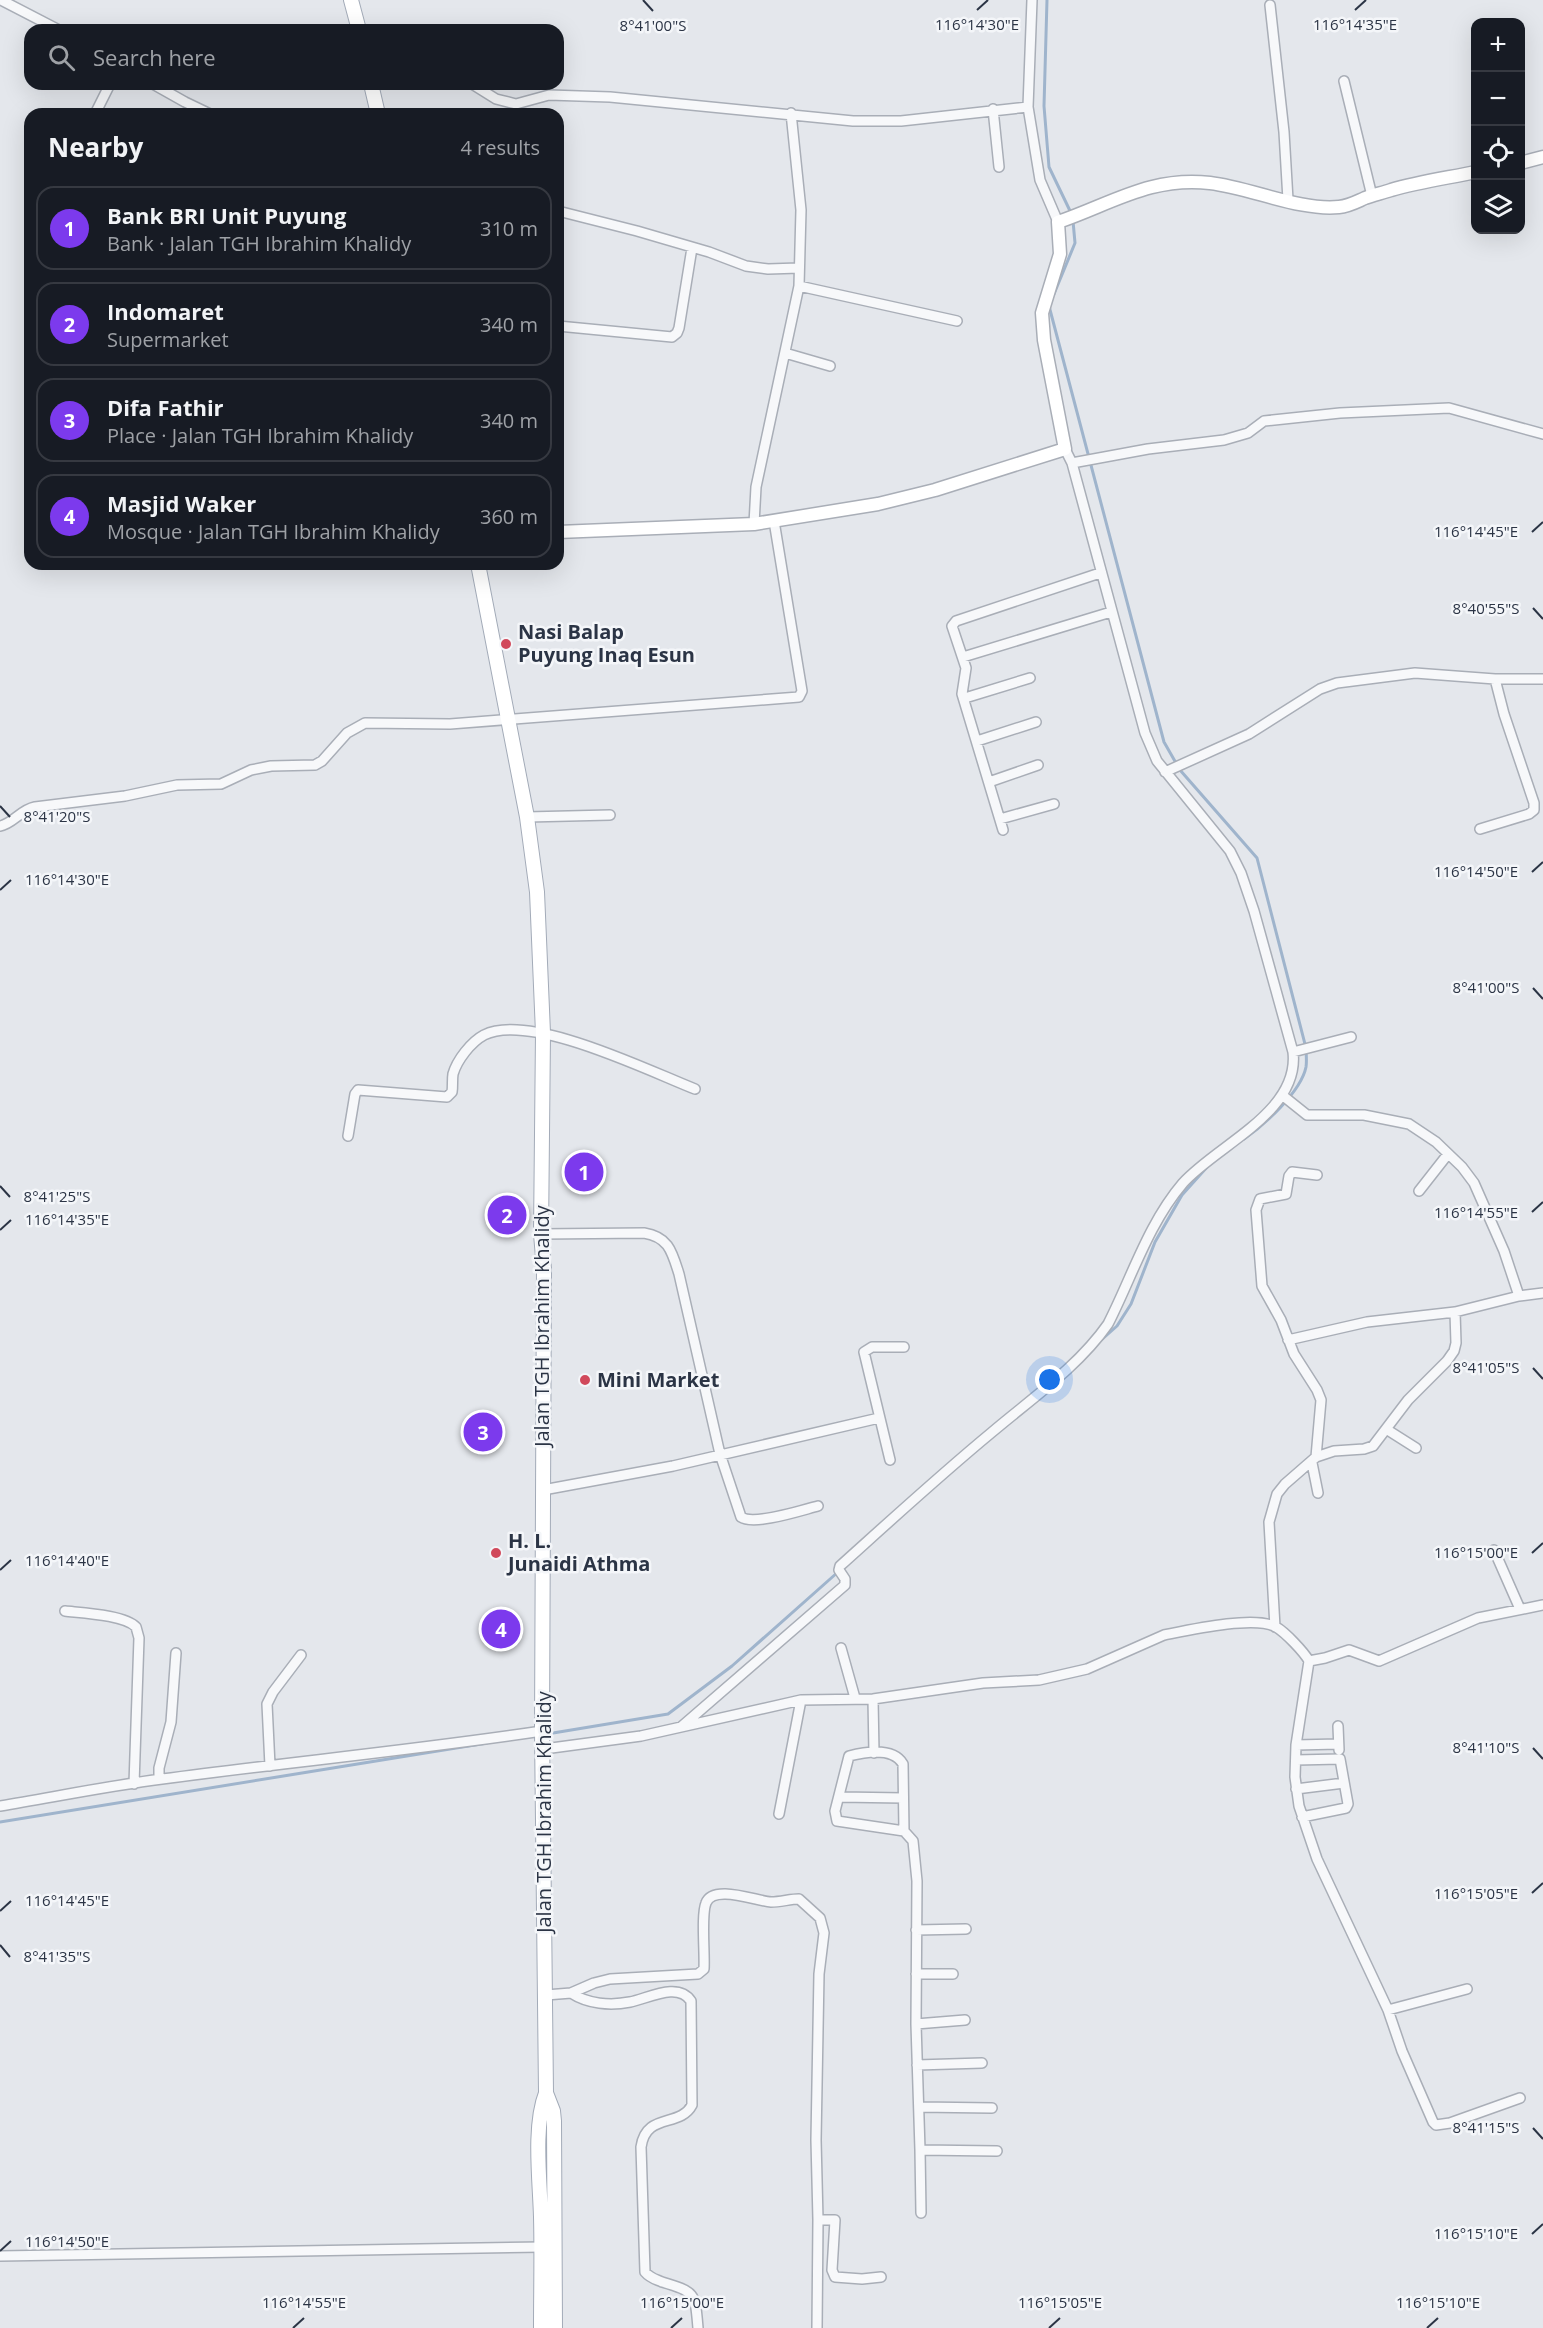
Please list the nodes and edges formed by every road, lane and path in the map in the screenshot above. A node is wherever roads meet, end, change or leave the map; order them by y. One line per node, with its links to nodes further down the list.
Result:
1 (1, 0): 5 (street)
2 (351, 0): 6 (main road)
3 (1032, 0): 12 (street)
4 (1270, 5): 23 (street)
5 (47, 24)
6 (357, 24)
7 (1344, 81): 22 (street)
8 (107, 90): 13 (street)
9 (164, 90): 14 (street)
10 (372, 90): 15 (main road)
11 (482, 90): 17 (street)
12 (1028, 107): 16 (street); 25 (street)
13 (97, 108)
14 (199, 108)
15 (377, 108)
16 (993, 109): 17 (street); 20 (street)
17 (791, 113): 27 (street)
18 (1543, 157): 19 (street)
19 (1525, 162)
20 (999, 167)
21 (1471, 173): 22 (street)
22 (1372, 196): 23 (street)
23 (1288, 200): 25 (street)
24 (564, 212): 26 (street)
25 (1060, 222): 34 (street)
26 (692, 248): 27 (street); 30 (street)
27 (799, 268): 28 (street)
28 (799, 286): 29 (street); 31 (street)
29 (957, 321)
30 (564, 327)
31 (785, 353): 32 (street); 37 (street)
32 (830, 366)
33 (1543, 434): 35 (street)
34 (1065, 448): 35 (street); 36 (street)
35 (1075, 462): 40 (street)
36 (774, 521): 37 (street); 47 (street)
37 (754, 524): 38 (street)
38 (564, 532)
39 (479, 570): 47 (main road, Jalan TGH Ibrahim Khalidy)
40 (1100, 573): 41 (street); 42 (street)
41 (1111, 612): 42 (street); 51 (street)
42 (963, 657): 46 (street)
43 (1030, 678): 46 (street)
44 (1495, 679): 45 (street); 51 (street); 58 (street)
45 (1543, 679)
46 (965, 698): 49 (street)
47 (510, 721): 55 (main road, Jalan TGH Ibrahim Khalidy); 57 (street)
48 (1036, 722): 49 (street)
49 (977, 741): 52 (street)
50 (1038, 765): 52 (street)
51 (1173, 768): 62 (street)
52 (989, 782): 56 (street)
53 (1054, 804): 56 (street)
54 (610, 815): 55 (street)
55 (527, 817): 60 (main road, Jalan TGH Ibrahim Khalidy)
56 (1000, 819): 59 (street)
57 (0, 826)
58 (1480, 829)
59 (1003, 830)
60 (543, 1033): 63 (street); 65 (street); 69 (main road, Jalan TGH Ibrahim Khalidy)
61 (1351, 1036): 62 (street)
62 (1302, 1050): 64 (street)
63 (695, 1089)
64 (1286, 1098): 66 (street); 97 (street)
65 (348, 1136)
66 (1448, 1154): 68 (street); 71 (street)
67 (1317, 1175): 73 (street)
68 (1419, 1191)
69 (541, 1234): 78 (street); 81 (main road, Jalan TGH Ibrahim Khalidy)
70 (1543, 1293): 71 (street)
71 (1519, 1296): 72 (street)
72 (1455, 1312): 73 (street); 76 (street)
73 (1288, 1340): 80 (street)
74 (904, 1347): 75 (street)
75 (879, 1418): 78 (street); 79 (street)
76 (1386, 1429): 77 (street); 80 (street)
77 (1416, 1448)
78 (720, 1455): 81 (street); 83 (street)
79 (890, 1460)
80 (1314, 1460): 82 (street); 88 (street)
81 (543, 1490): 98 (main road, Jalan TGH Ibrahim Khalidy)
82 (1318, 1493)
83 (819, 1506)
84 (1494, 1550): 86 (street)
85 (1543, 1605): 86 (street)
86 (1520, 1609): 92 (street)
87 (65, 1611): 107 (street)
88 (1275, 1627): 92 (street); 94 (street)
89 (841, 1648): 93 (street)
90 (176, 1653): 105 (street)
91 (301, 1655): 104 (street)
92 (1309, 1661): 100 (street)
93 (855, 1698): 94 (street); 95 (street)
94 (873, 1699): 101 (street)
95 (801, 1700): 97 (street); 112 (street)
96 (1338, 1726): 99 (street)
97 (681, 1727): 98 (street)
98 (543, 1740): 104 (street); 121 (main road, Jalan TGH Ibrahim Khalidy)
99 (1338, 1744): 100 (street); 102 (street)
100 (1296, 1745): 103 (street)
101 (874, 1753): 109 (street); 110 (street)
102 (1340, 1759): 103 (street); 106 (street)
103 (1296, 1761): 108 (street)
104 (270, 1766): 105 (street)
105 (159, 1779): 107 (street)
106 (1344, 1783): 108 (street); 113 (street)
107 (134, 1784): 111 (street)
108 (1296, 1789): 113 (street)
109 (840, 1797): 110 (street); 114 (street)
110 (903, 1797): 114 (street)
111 (0, 1806)
112 (779, 1814)
113 (1302, 1817): 122 (street)
114 (904, 1831): 116 (street)
115 (966, 1929): 116 (street)
116 (916, 1930): 117 (street)
117 (916, 1974): 118 (street); 124 (street)
118 (953, 1974)
119 (1467, 1989): 122 (street)
120 (571, 1993): 121 (street); 134 (street); 140 (street)
121 (546, 1995): 127 (main road, Jalan TGH Ibrahim Khalidy)
122 (1388, 2010): 128 (street)
123 (965, 2020): 124 (street)
124 (916, 2024): 126 (street)
125 (981, 2063): 126 (street)
126 (917, 2065): 129 (street)
127 (546, 2093): 135 (main road, Jalan TGH Ibrahim Khalidy); 139 (main road, Jalan TGH Ibrahim Khalidy)
128 (1520, 2098)
129 (919, 2107): 130 (street); 131 (street)
130 (992, 2108)
131 (920, 2150): 132 (street); 133 (street)
132 (997, 2151)
133 (921, 2213)
134 (818, 2220): 137 (street); 141 (street)
135 (542, 2247): 136 (street); 138 (main road, Jalan TGH Ibrahim Khalidy)
136 (0, 2256)
137 (881, 2277)
138 (541, 2328)
139 (555, 2328)
140 (698, 2328)
141 (817, 2328)

